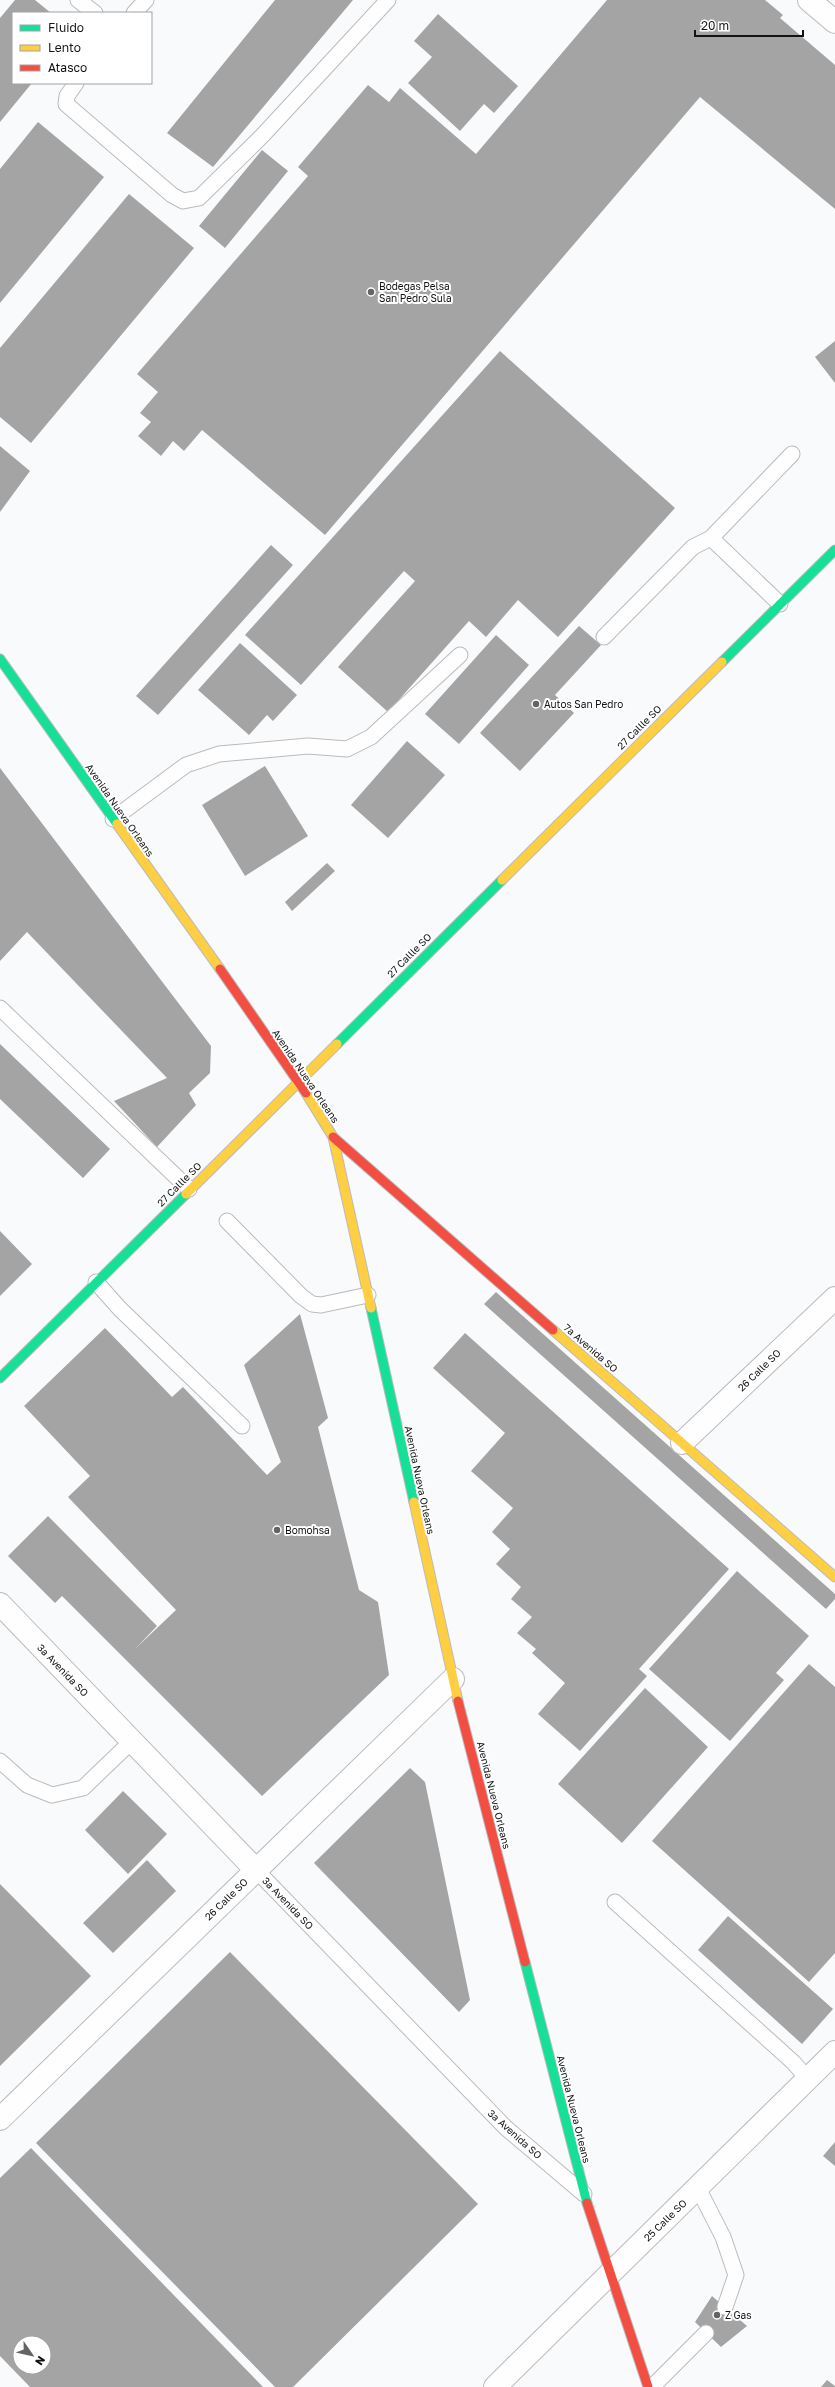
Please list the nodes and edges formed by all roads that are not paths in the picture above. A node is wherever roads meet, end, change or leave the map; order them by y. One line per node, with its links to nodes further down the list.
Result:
1 (78, 0): 5 (lane)
2 (146, 0): 6 (lane)
3 (388, 0): 8 (lane)
4 (809, 0): 7 (street)
5 (94, 12)
6 (135, 12)
7 (835, 22)
8 (75, 84)
9 (792, 454): 10 (lane)
10 (711, 538): 12 (lane); 13 (lane)
11 (835, 550): 12 (street, 27 Callle SO)
12 (780, 604): 18 (street, 27 Callle SO)
13 (604, 637)
14 (460, 655): 16 (lane)
15 (0, 659): 16 (street, Avenida Nueva Orleans)
16 (113, 819): 18 (street, Avenida Nueva Orleans)
17 (0, 1008): 20 (lane)
18 (298, 1080): 19 (street, Avenida Nueva Orleans); 20 (street, 27 Callle SO)
19 (333, 1136): 23 (street, Avenida Nueva Orleans); 27 (street, 7a Avenida SO)
20 (189, 1189): 22 (street, 27 Callle SO)
21 (227, 1221): 23 (lane)
22 (96, 1282): 25 (street, 27 Callle SO); 26 (lane)
23 (368, 1295): 30 (street, Avenida Nueva Orleans)
24 (835, 1298): 27 (street, 26 Calle SO)
25 (0, 1378)
26 (242, 1426)
27 (682, 1443): 28 (street, 7a Avenida SO)
28 (835, 1577)
29 (0, 1604): 31 (street, 3a Avenida SO)
30 (453, 1679): 33 (street, 26 Calle SO); 39 (street, Avenida Nueva Orleans)
31 (132, 1741): 32 (lane); 33 (street, 3a Avenida SO)
32 (0, 1761)
33 (256, 1870): 37 (street, 26 Calle SO); 39 (lane, 3a Avenida SO)
34 (615, 1902): 36 (lane)
35 (835, 2052): 36 (street, 25 Calle SO)
36 (808, 2079): 38 (street, 25 Calle SO)
37 (0, 2119)
38 (698, 2188): 40 (street, 25 Calle SO); 41 (lane)
39 (584, 2194): 40 (street, Avenida Nueva Orleans)
40 (608, 2275): 43 (street, 25 Calle SO); 44 (street, Avenida Nueva Orleans)
41 (725, 2307)
42 (706, 2333): 45 (lane)
43 (495, 2387)
44 (648, 2387)
45 (652, 2387)

